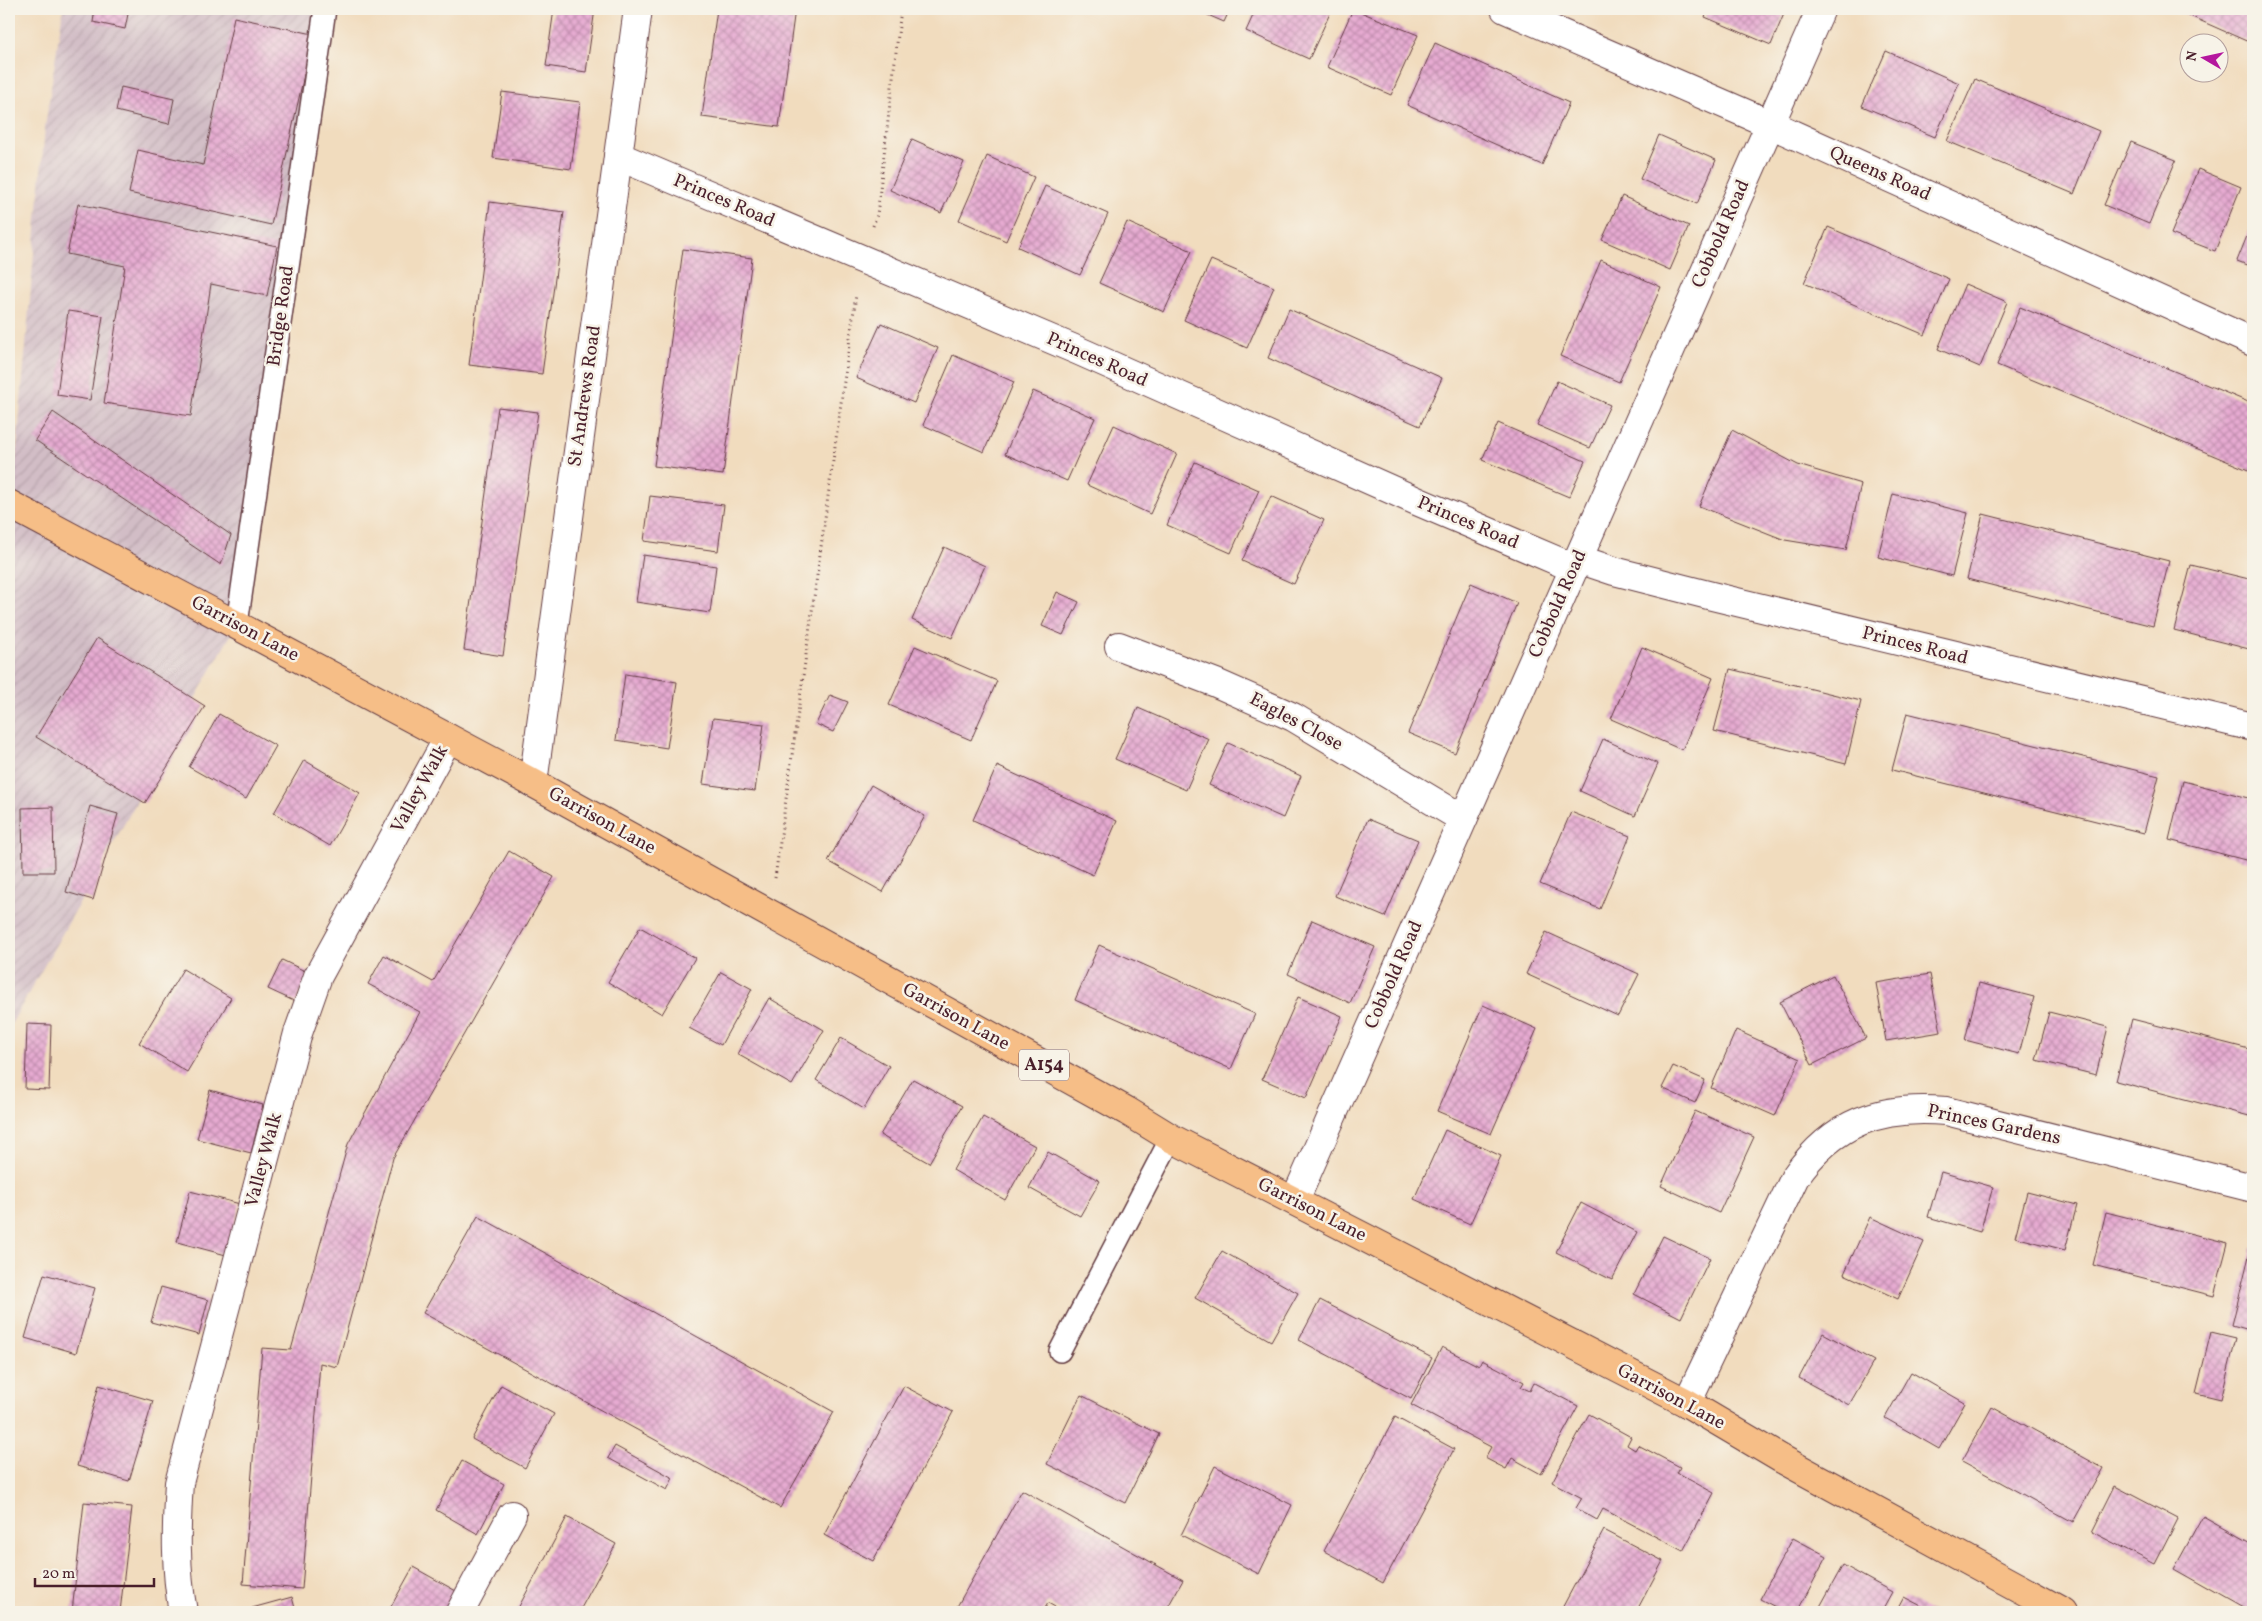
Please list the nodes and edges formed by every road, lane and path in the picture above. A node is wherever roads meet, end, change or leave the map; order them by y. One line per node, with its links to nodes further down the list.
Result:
1 (325, 9): 12 (lane, Bridge Road)
2 (638, 9): 7 (street, St Andrews Road)
3 (901, 9): 8 (path)
4 (1505, 9): 6 (street, Queens Road)
5 (1821, 9): 6 (street, Cobbold Road)
6 (1770, 124): 9 (street, Queens Road); 11 (street, Cobbold Road)
7 (618, 156): 8 (street, Princes Road); 16 (street, St Andrews Road)
8 (861, 259): 11 (street, Princes Road); 18 (path)
9 (2253, 342)
10 (18, 509): 12 (main road, Garrison Lane / A154)
11 (1576, 564): 14 (street, Princes Road); 17 (street, Cobbold Road)
12 (237, 624): 15 (main road, Garrison Lane / A154)
13 (1118, 646): 17 (street, Eagles Close)
14 (2253, 727)
15 (448, 738): 16 (main road, Garrison Lane / A154); 26 (street, Valley Walk)
16 (533, 783): 18 (main road, Garrison Lane / A154)
17 (1463, 819): 21 (street, Cobbold Road)
18 (770, 914): 19 (main road, Garrison Lane / A154)
19 (1171, 1138): 21 (main road, Garrison Lane / A154); 22 (lane)
20 (2253, 1188): 23 (street, Princes Gardens)
21 (1295, 1200): 23 (main road, Garrison Lane / A154)
22 (1060, 1351)
23 (1687, 1403): 25 (main road, Garrison Lane / A154)
24 (512, 1515): 27 (street)
25 (2031, 1605): 28 (main road, Garrison Lane / A154)
26 (183, 1612)
27 (460, 1612)
28 (2064, 1612)

